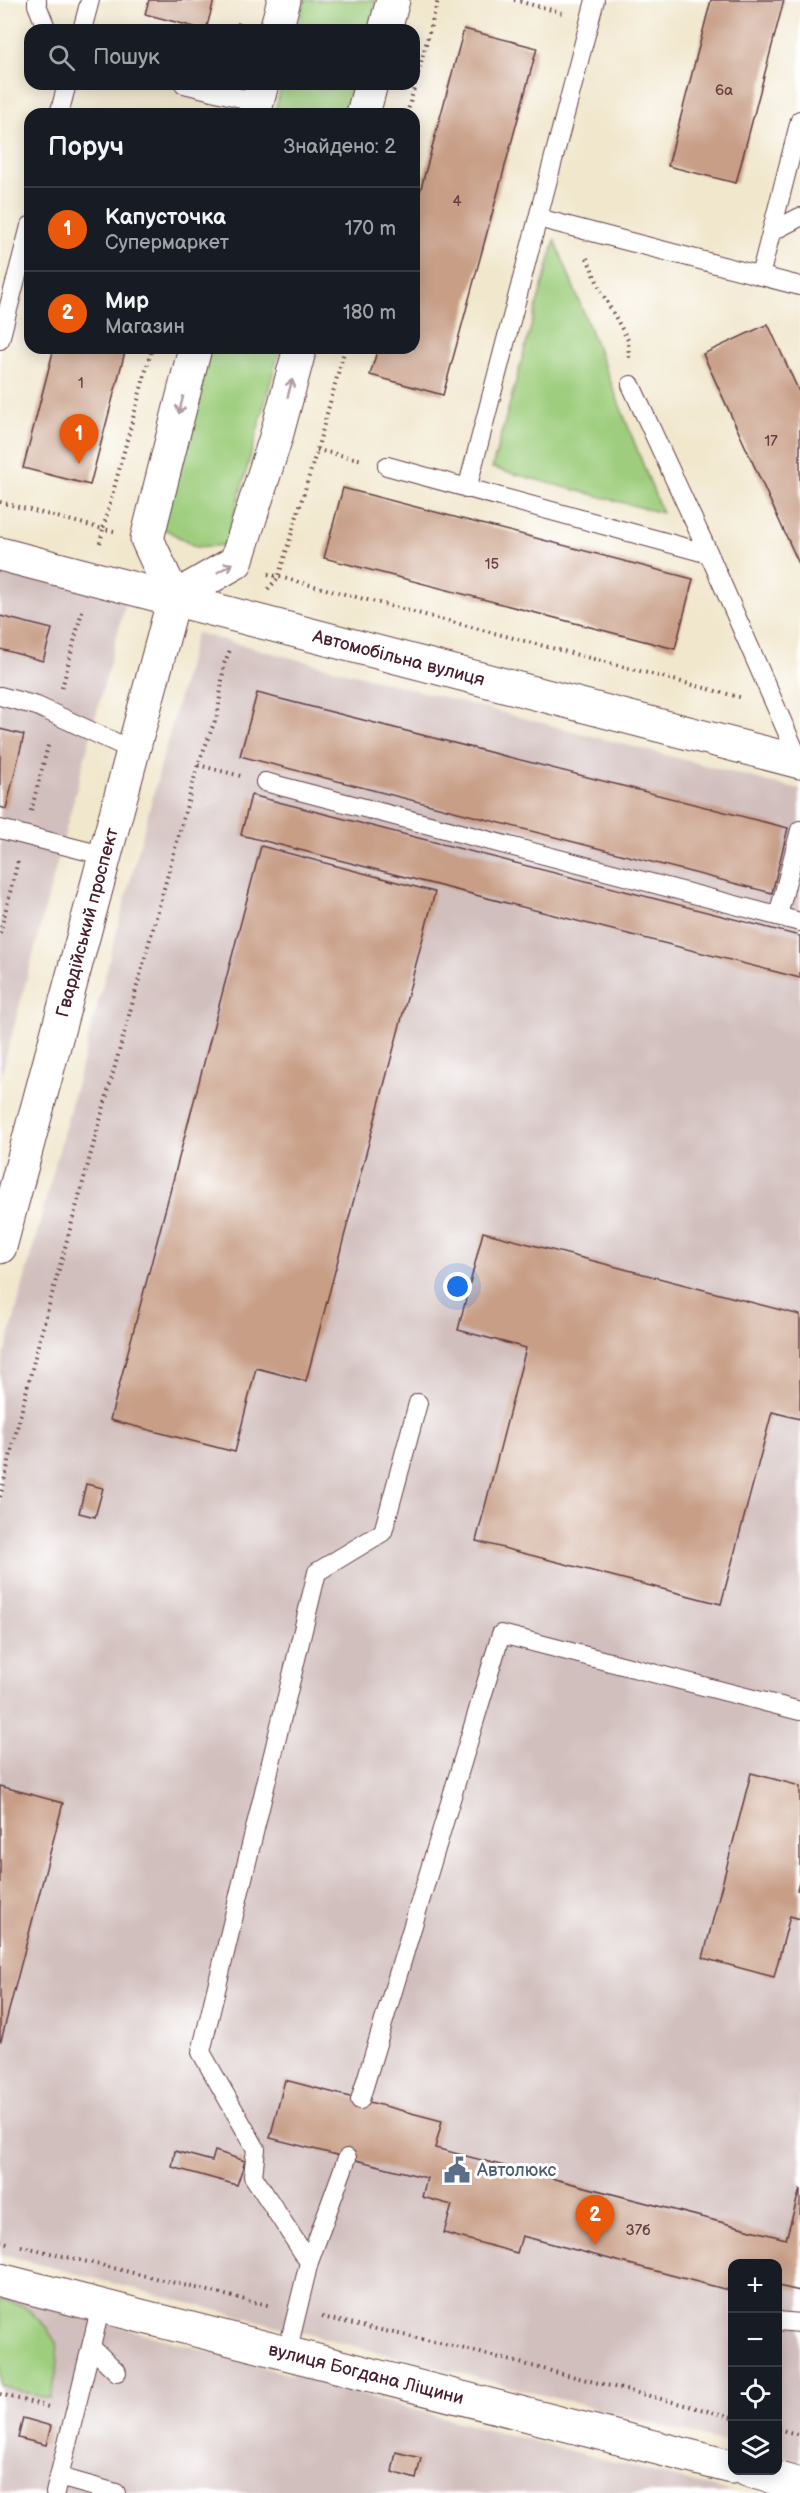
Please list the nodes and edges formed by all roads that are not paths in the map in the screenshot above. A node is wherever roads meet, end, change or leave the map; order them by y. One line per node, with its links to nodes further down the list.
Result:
1 (37, 0): 6 (lane)
2 (90, 0): 7 (lane)
3 (284, 0): 8 (main road)
4 (393, 0): 9 (main road)
5 (595, 0): 18 (lane)
6 (45, 24)
7 (84, 24)
8 (278, 24)
9 (387, 24)
10 (65, 90): 14 (lane)
11 (212, 90): 13 (lane)
12 (369, 90): 15 (main road)
13 (258, 100)
14 (61, 108)
15 (365, 108)
16 (800, 120): 19 (lane)
17 (800, 217): 19 (lane)
18 (538, 218): 21 (lane); 28 (lane)
19 (771, 231): 21 (lane)
20 (24, 249): 23 (lane)
21 (760, 276): 22 (lane)
22 (800, 286)
23 (0, 340)
24 (193, 354): 31 (main road, one-way to 31)
25 (298, 354): 31 (main road, one-way to 25)
26 (631, 385): 30 (lane)
27 (387, 466): 28 (lane)
28 (467, 489): 30 (lane)
29 (0, 554): 31 (main road, Автомобільна вулиця)
30 (709, 554): 34 (lane)
31 (174, 598): 33 (main road, Гвардійський проспект); 34 (main road, Автомобільна вулиця)
32 (0, 696): 33 (lane)
33 (134, 751): 38 (main road, Гвардійський проспект)
34 (800, 762)
35 (265, 782): 39 (lane)
36 (0, 829): 38 (lane)
37 (800, 830): 39 (lane)
38 (106, 856): 41 (main road, Гвардійський проспект)
39 (778, 916): 40 (lane)
40 (800, 922)
41 (0, 1247)
42 (418, 1403): 46 (lane)
43 (800, 1711): 44 (lane)
44 (360, 2100)
45 (347, 2158): 46 (lane)
46 (309, 2262): 52 (lane)
47 (0, 2280): 48 (main road, вулиця Богдана Ліщини)
48 (101, 2306): 51 (lane); 52 (main road, вулиця Богдана Ліщини)
49 (782, 2321): 50 (lane)
50 (800, 2323)
51 (91, 2347): 53 (lane); 56 (lane)
52 (287, 2353): 54 (main road, вулиця Богдана Ліщини)
53 (117, 2372)
54 (728, 2466)
55 (765, 2475): 57 (main road)
56 (57, 2485): 58 (lane)
57 (800, 2485)
58 (116, 2493)

